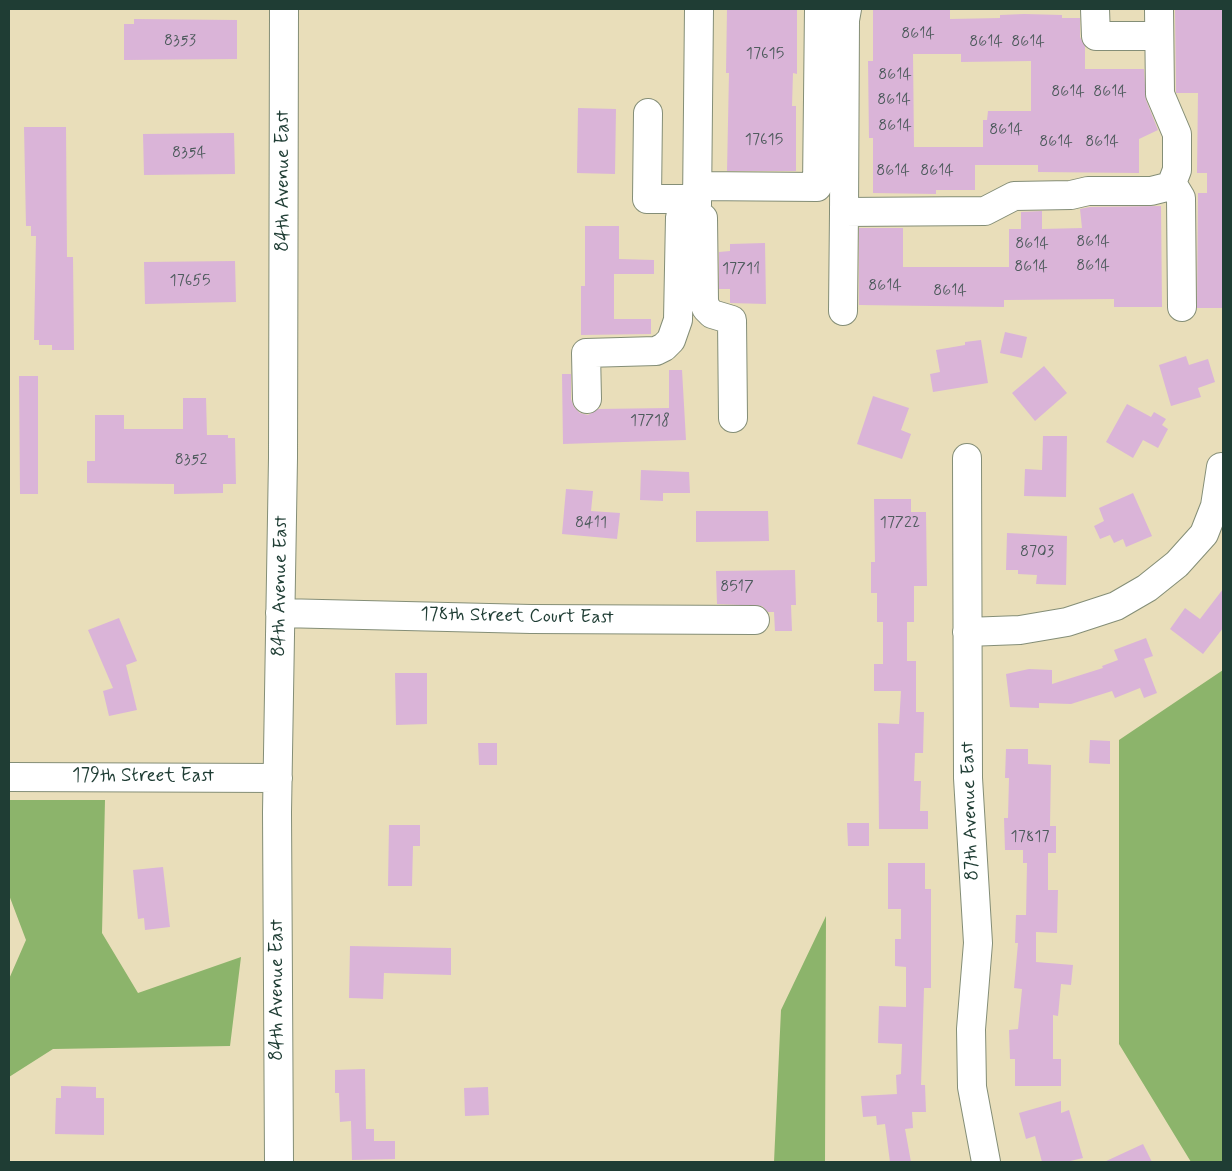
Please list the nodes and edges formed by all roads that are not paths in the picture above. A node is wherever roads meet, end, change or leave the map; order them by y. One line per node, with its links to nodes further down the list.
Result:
1 (284, 9): 18 (street, 84th Avenue East)
2 (700, 9): 10 (street)
3 (819, 9): 10 (street)
4 (847, 9): 11 (street)
5 (1095, 9): 7 (street)
6 (1158, 9): 7 (street)
7 (1159, 36): 9 (street)
8 (648, 113): 10 (street)
9 (1172, 183): 11 (street); 12 (street)
10 (697, 199): 14 (street); 15 (street)
11 (844, 212): 13 (street)
12 (1182, 307)
13 (843, 311)
14 (587, 399)
15 (733, 418)
16 (967, 458): 20 (street, 87th Avenue East)
17 (1221, 467): 20 (street)
18 (280, 613): 19 (street, 178th Street Court East); 22 (street, 84th Avenue East)
19 (755, 620)
20 (967, 632): 24 (street, 87th Avenue East)
21 (9, 777): 22 (street, 179th Street East)
22 (278, 778): 23 (street, 84th Avenue East)
23 (279, 1162)
24 (986, 1162)

